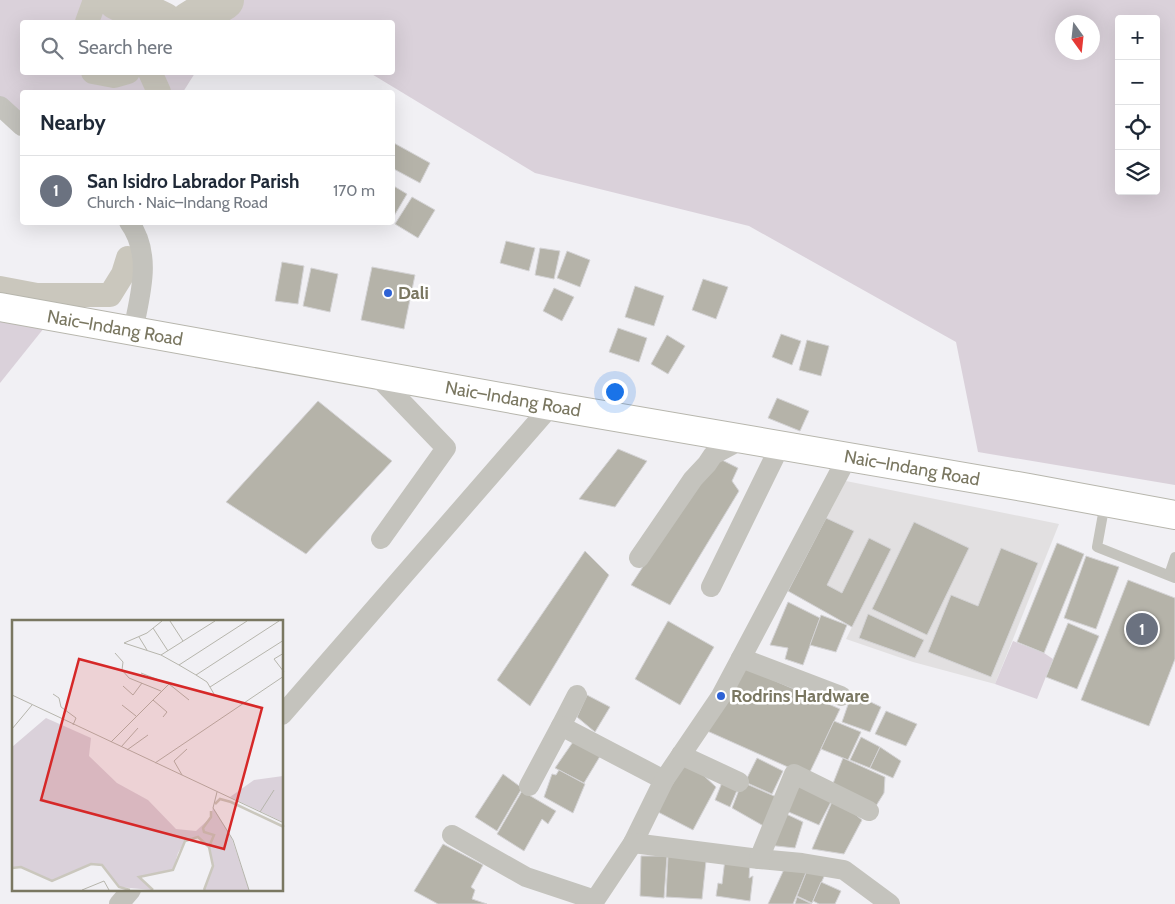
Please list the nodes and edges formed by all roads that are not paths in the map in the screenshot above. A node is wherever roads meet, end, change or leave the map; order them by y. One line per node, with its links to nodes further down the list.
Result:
1 (0, 106): 2 (street)
2 (20, 124)
3 (131, 225): 5 (street)
4 (0, 307): 5 (main road, Naic–Indang Road)
5 (134, 331): 6 (main road, Naic–Indang Road)
6 (375, 374): 7 (main road, Naic–Indang Road); 13 (street)
7 (551, 406): 8 (main road, Naic–Indang Road); 21 (street)
8 (743, 439): 9 (main road, Naic–Indang Road); 14 (street)
9 (780, 446): 10 (main road, Naic–Indang Road); 17 (street)
10 (847, 458): 11 (main road, Naic–Indang Road); 18 (street)
11 (1105, 502): 12 (main road, Naic–Indang Road); 16 (lane)
12 (1175, 515)
13 (381, 539)
14 (639, 558)
15 (1175, 558): 16 (lane)
16 (1172, 577)
17 (711, 587)
18 (741, 658): 20 (street); 23 (street)
19 (577, 695): 22 (street)
20 (841, 696)
21 (284, 713)
22 (561, 726): 24 (street); 26 (street)
23 (681, 755): 24 (street); 25 (street)
24 (664, 780): 29 (street)
25 (739, 782)
26 (529, 786)
27 (869, 811): 30 (street)
28 (452, 835): 32 (street)
29 (633, 843): 30 (street); 32 (street)
30 (759, 859): 34 (street)
31 (129, 892): 33 (street)
32 (604, 902)
33 (119, 904)
34 (890, 904)

